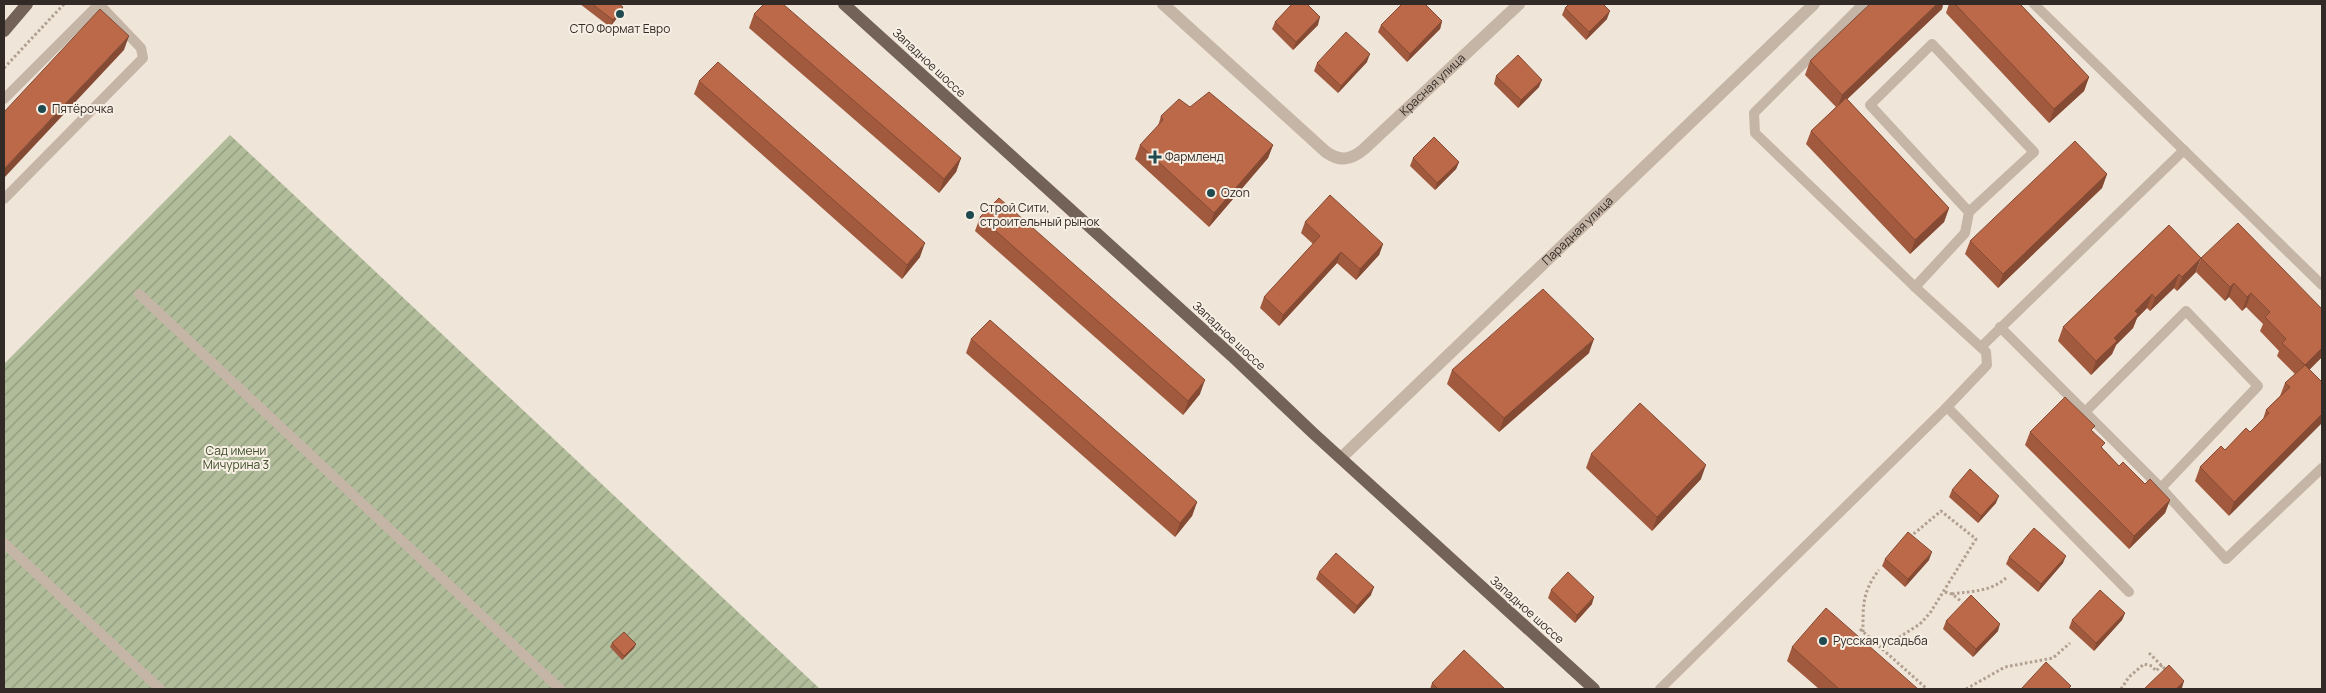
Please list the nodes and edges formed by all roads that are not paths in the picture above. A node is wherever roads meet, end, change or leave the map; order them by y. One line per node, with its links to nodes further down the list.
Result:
1 (26, 4): 9 (main road)
2 (99, 4): 10 (lane); 12 (lane)
3 (844, 4): 21 (main road, Западное шоссе)
4 (1163, 4): 5 (street, Красная улица)
5 (1519, 4)
6 (1814, 4): 21 (street, Парадная улица)
7 (1863, 4): 15 (lane)
8 (2034, 4): 11 (lane)
9 (4, 30)
10 (4, 99)
11 (2184, 150): 14 (lane); 17 (lane)
12 (4, 199)
13 (1969, 212): 13 (lane); 15 (lane)
14 (2322, 286)
15 (1915, 287): 18 (lane)
16 (139, 294): 27 (lane)
17 (2000, 327): 18 (lane); 20 (lane)
18 (1981, 347): 19 (lane)
19 (1947, 407): 25 (lane); 29 (lane)
20 (2085, 412): 23 (lane); 23 (lane)
21 (1341, 458): 28 (main road, Западное шоссе)
22 (2322, 468): 23 (lane)
23 (2161, 488)
24 (4, 543): 26 (lane)
25 (2128, 592)
26 (160, 689)
27 (560, 689)
28 (1594, 689)
29 (1660, 689)

